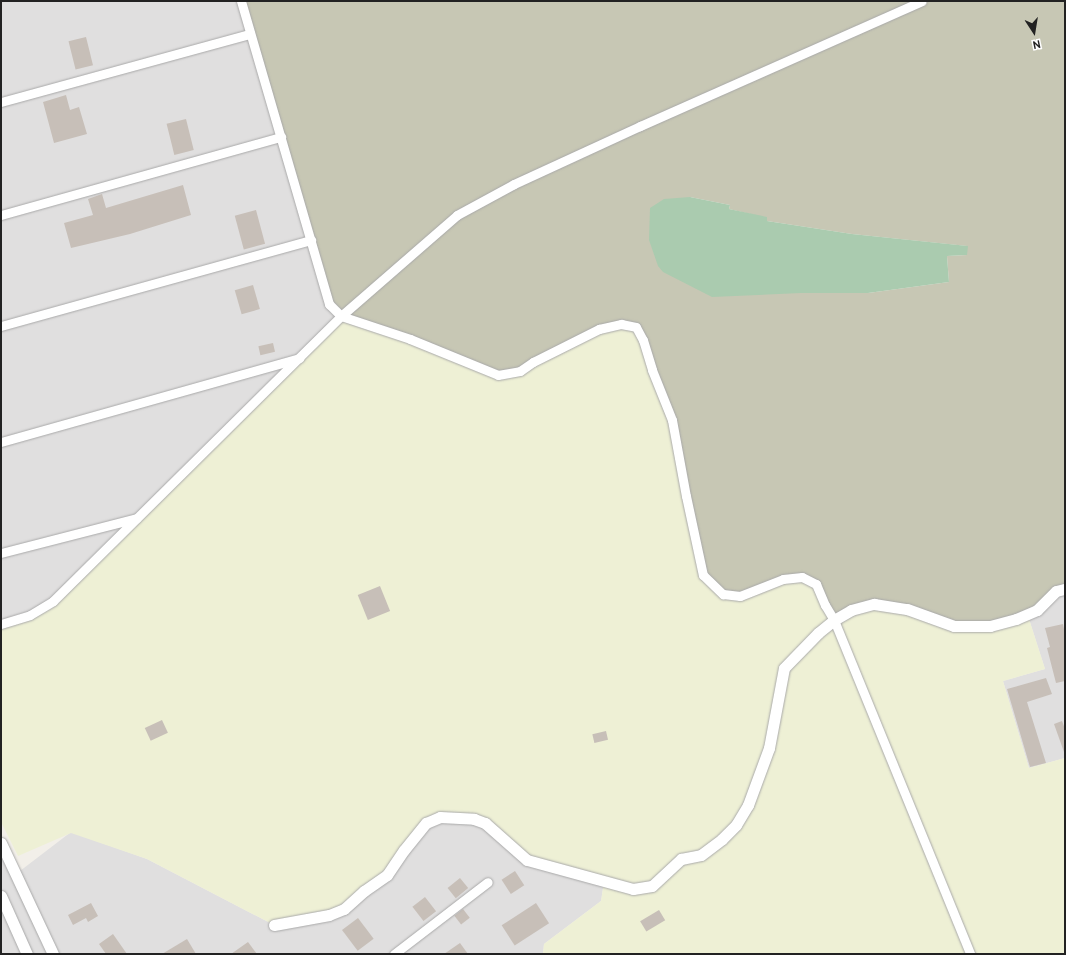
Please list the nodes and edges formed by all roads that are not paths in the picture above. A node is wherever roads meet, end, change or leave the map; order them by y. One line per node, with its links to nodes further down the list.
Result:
1 (241, 1): 3 (street)
2 (922, 1): 8 (street)
3 (250, 34): 4 (street); 5 (street)
4 (1, 102)
5 (281, 137): 6 (street); 7 (street)
6 (1, 215)
7 (311, 240): 8 (street); 9 (street)
8 (341, 316): 10 (street); 15 (street)
9 (1, 326)
10 (300, 358): 11 (street); 12 (street)
11 (1, 442)
12 (139, 517): 13 (street); 16 (street)
13 (1, 553)
14 (1065, 588): 15 (street)
15 (834, 620): 20 (street); 24 (street)
16 (1, 624)
17 (1, 843): 22 (street)
18 (488, 882): 23 (street)
19 (1, 896): 21 (street)
20 (274, 925)
21 (27, 954)
22 (54, 954)
23 (394, 954)
24 (970, 954)

